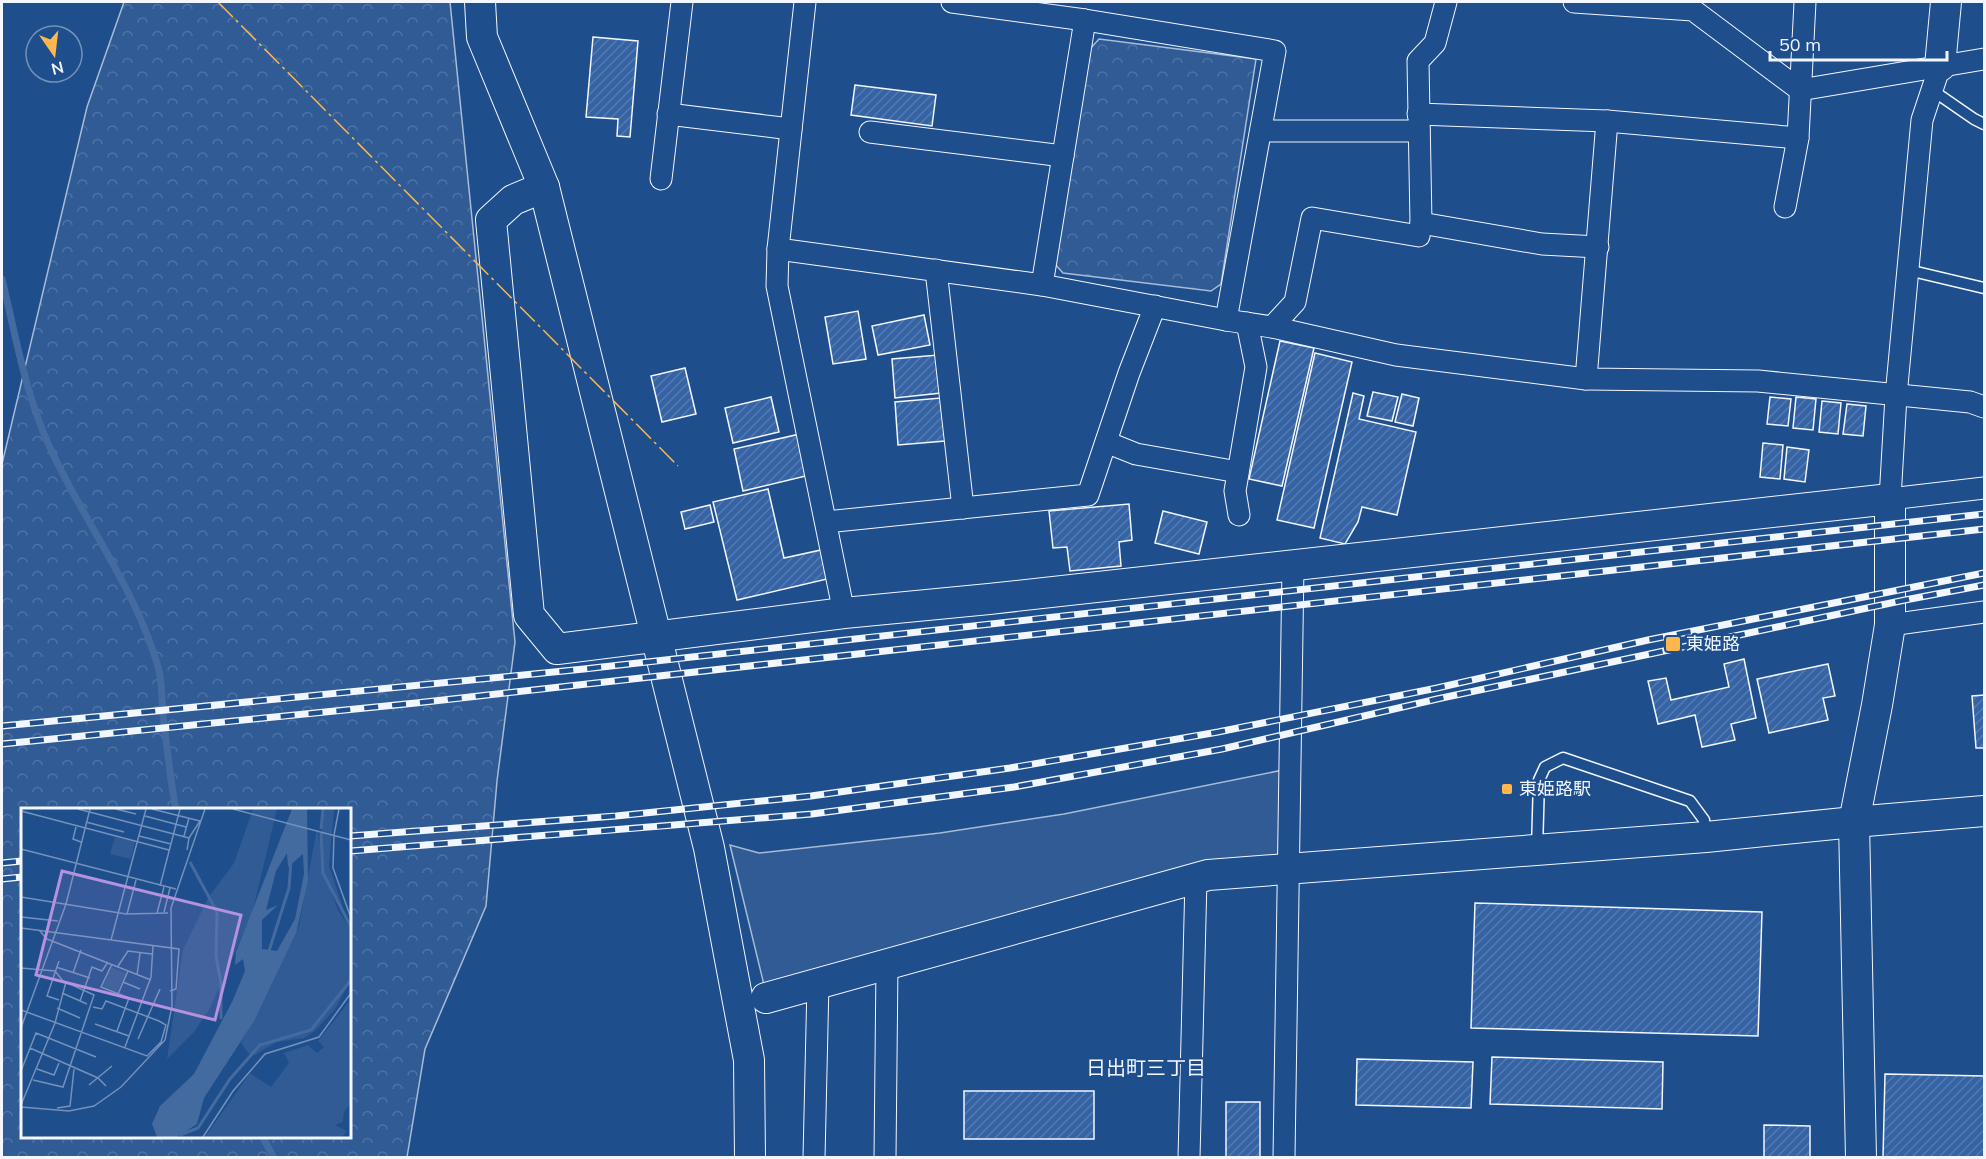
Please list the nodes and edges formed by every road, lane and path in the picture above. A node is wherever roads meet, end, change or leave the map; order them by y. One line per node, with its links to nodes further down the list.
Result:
1 (480, 2): 24 (street)
2 (682, 2): 14 (street)
3 (805, 2): 18 (street)
4 (952, 2): 10 (street)
5 (1446, 2): 16 (street)
6 (1574, 2): 9 (street)
7 (1805, 2): 13 (street)
8 (1946, 2): 12 (street)
9 (1659, 5): 13 (street)
10 (1085, 20): 19 (street); 22 (street)
11 (1984, 59): 12 (street)
12 (1936, 78): 13 (street); 17 (lane); 30 (street)
13 (1800, 90): 21 (street)
14 (668, 114): 18 (street); 23 (street)
15 (1607, 122): 16 (street); 21 (street); 27 (street)
16 (1419, 123): 19 (street); 26 (street)
17 (1984, 124)
18 (791, 129): 28 (street)
19 (1261, 130): 34 (street)
20 (870, 132): 22 (street)
21 (1798, 138): 25 (street)
22 (1063, 156): 31 (street)
23 (662, 179)
24 (544, 187): 51 (street); 51 (street)
25 (1785, 207)
26 (1421, 224): 27 (street); 36 (street)
27 (1598, 247): 37 (street)
28 (778, 249): 29 (street); 46 (street)
29 (936, 270): 31 (street); 44 (street)
30 (1908, 270): 32 (lane); 38 (street)
31 (1042, 285): 33 (street)
32 (1984, 288)
33 (1155, 306): 34 (street); 40 (street)
34 (1226, 320): 35 (street)
35 (1247, 323): 36 (street); 41 (street)
36 (1272, 327): 37 (street)
37 (1586, 379): 38 (street)
38 (1896, 396): 39 (street); 43 (street)
39 (1984, 407)
40 (1106, 442): 41 (street); 44 (street)
41 (1238, 472): 45 (street)
42 (1984, 488): 43 (street)
43 (1890, 499): 47 (street); 50 (street)
44 (963, 508): 46 (street)
45 (1239, 515)
46 (826, 522): 49 (street)
47 (1293, 566): 49 (street); 56 (street)
48 (1984, 612): 50 (street)
49 (844, 613): 51 (street)
50 (1890, 625): 53 (street)
51 (657, 638): 61 (street)
52 (1984, 811): 53 (street)
53 (1854, 822): 54 (street); 66 (street)
54 (1706, 837): 55 (street); 55 (lane)
55 (1538, 850): 56 (street)
56 (1290, 868): 57 (street); 65 (street)
57 (1196, 879): 58 (street); 64 (street)
58 (887, 964): 59 (street); 63 (street)
59 (819, 984): 60 (street); 62 (street)
60 (766, 998)
61 (750, 1158)
62 (814, 1158)
63 (885, 1158)
64 (1189, 1158)
65 (1284, 1158)
66 (1861, 1158)

